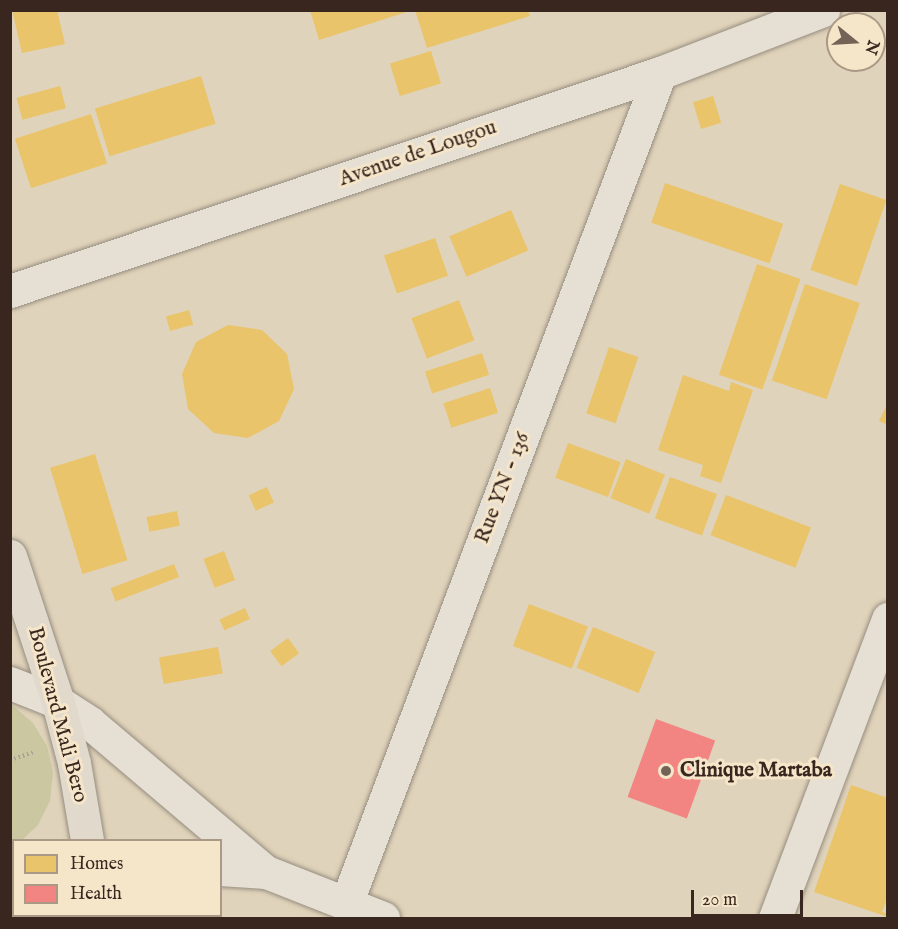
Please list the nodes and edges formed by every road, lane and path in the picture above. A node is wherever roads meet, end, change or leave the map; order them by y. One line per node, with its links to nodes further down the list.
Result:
1 (823, 10): 2 (street, Avenue de Lougou)
2 (660, 73): 3 (street, Avenue de Lougou); 11 (street, Rue YN - 136)
3 (10, 291)
4 (10, 556): 7 (main road, Boulevard Mali Bero)
5 (888, 619): 15 (street)
6 (10, 683): 7 (street)
7 (58, 702): 8 (main road, Boulevard Mali Bero); 10 (street)
8 (87, 839)
9 (222, 869): 10 (street)
10 (266, 872): 11 (street)
11 (346, 904): 14 (street)
12 (10, 918): 13 (street)
13 (21, 918)
14 (383, 918)
15 (775, 918)

